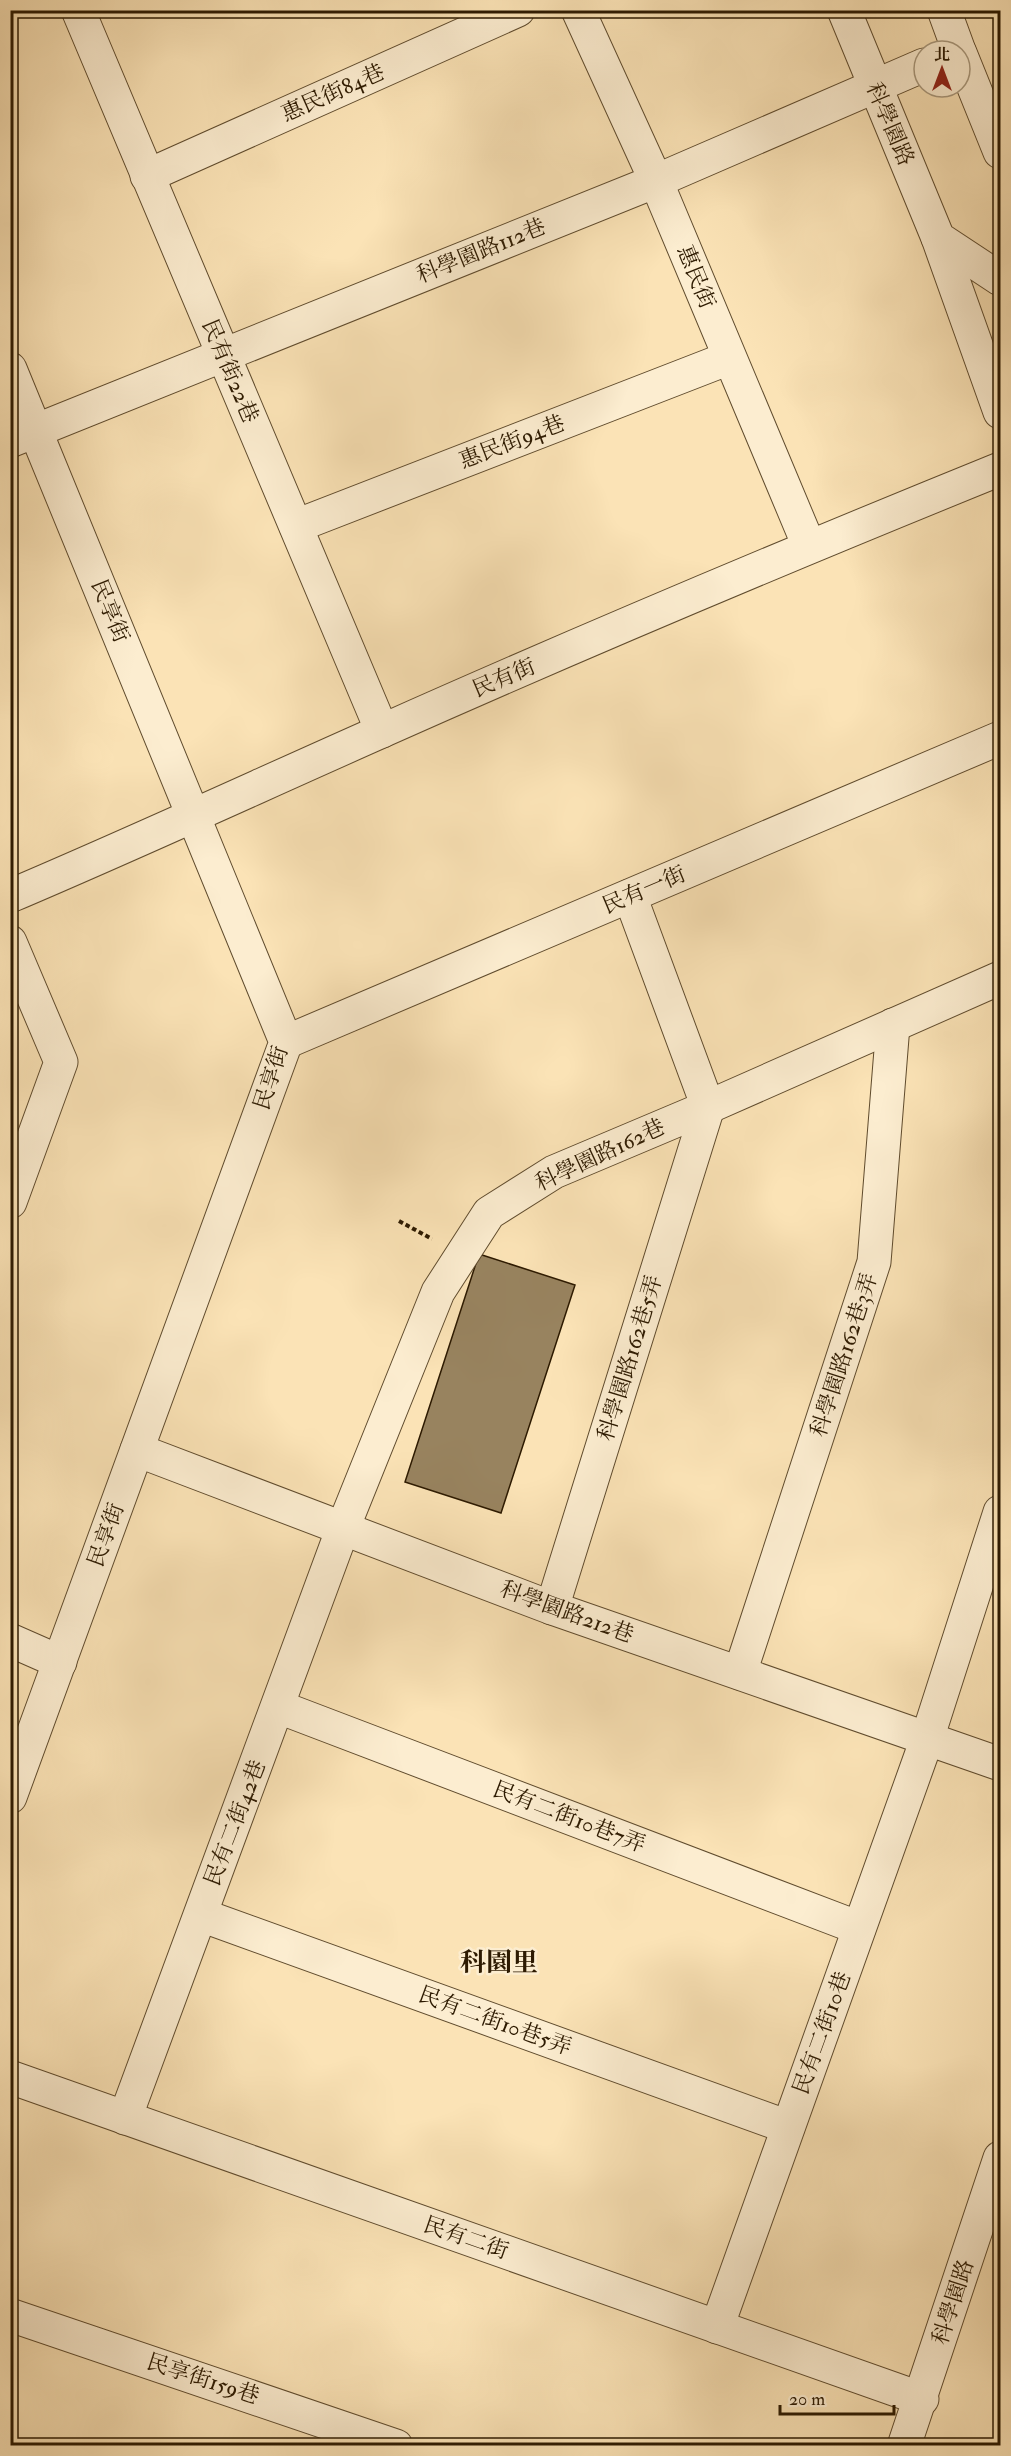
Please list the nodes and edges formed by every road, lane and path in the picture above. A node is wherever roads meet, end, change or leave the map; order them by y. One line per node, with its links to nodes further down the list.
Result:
1 (78, 10): 11 (street, 民有街22巷)
2 (518, 10): 11 (street, 惠民街84巷)
3 (578, 10): 12 (street, 惠民街)
4 (844, 10): 9 (street, 科學園路)
5 (944, 10): 6 (street)
6 (955, 39)
7 (912, 70): 9 (street, 科學園路112巷)
8 (972, 83): 10 (street)
9 (874, 87): 12 (street, 科學園路112巷); 13 (street, 科學園路)
10 (1000, 152)
11 (147, 176): 15 (street, 民有街22巷)
12 (656, 181): 15 (street, 科學園路112巷); 16 (street, 惠民街)
13 (938, 238): 14 (street); 18 (street, 科學園路)
14 (1000, 279)
15 (223, 355): 19 (street, 科學園路112巷); 21 (street, 民有街22巷)
16 (729, 358): 21 (street, 惠民街94巷); 22 (street, 惠民街)
17 (10, 369): 19 (street, 民享街)
18 (1000, 412)
19 (23, 436): 25 (street, 民享街)
20 (1000, 469): 22 (street, 民有街)
21 (296, 526): 23 (street, 民有街22巷)
22 (808, 546): 23 (street, 民有街)
23 (382, 731): 25 (street, 民有街)
24 (1000, 738): 27 (street, 民有一街)
25 (195, 817): 26 (street, 民有街); 31 (street, 民享街)
26 (10, 896)
27 (630, 896): 31 (street, 民有一街); 32 (street)
28 (10, 942): 33 (street)
29 (1000, 978): 30 (street, 科學園路162巷)
30 (893, 1025): 32 (street, 科學園路162巷); 40 (street, 科學園路162巷3弄)
31 (286, 1042): 34 (street, 民享街)
32 (708, 1107): 36 (street, 科學園路162巷); 37 (street, 科學園路162巷5弄)
33 (10, 1202)
34 (137, 1450): 36 (street, 科學園路212巷); 39 (street, 民享街)
35 (1000, 1512): 42 (street, 民有二街10巷)
36 (343, 1528): 37 (street, 科學園路212巷); 41 (street, 民有二街42巷)
37 (552, 1608): 40 (street, 科學園路212巷)
38 (10, 1640): 39 (street)
39 (60, 1662): 44 (street, 民享街)
40 (740, 1673): 42 (street, 科學園路212巷)
41 (279, 1707): 45 (street, 民有二街42巷); 46 (street, 民有二街10巷7弄)
42 (927, 1739): 43 (street, 科學園路212巷); 46 (street, 民有二街10巷)
43 (1000, 1764)
44 (10, 1797)
45 (201, 1916): 48 (street, 民有二街42巷); 49 (street, 民有二街10巷5弄)
46 (859, 1928): 49 (street, 民有二街10巷)
47 (10, 2077): 48 (street, 民有二街)
48 (125, 2118): 52 (street, 民有二街)
49 (788, 2127): 52 (street, 民有二街10巷)
50 (1000, 2158): 53 (street, 科學園路)
51 (10, 2315): 54 (street, 民享街159巷)
52 (717, 2326): 53 (street, 民有二街)
53 (922, 2399): 55 (street, 科學園路)
54 (396, 2445)
55 (904, 2445)

